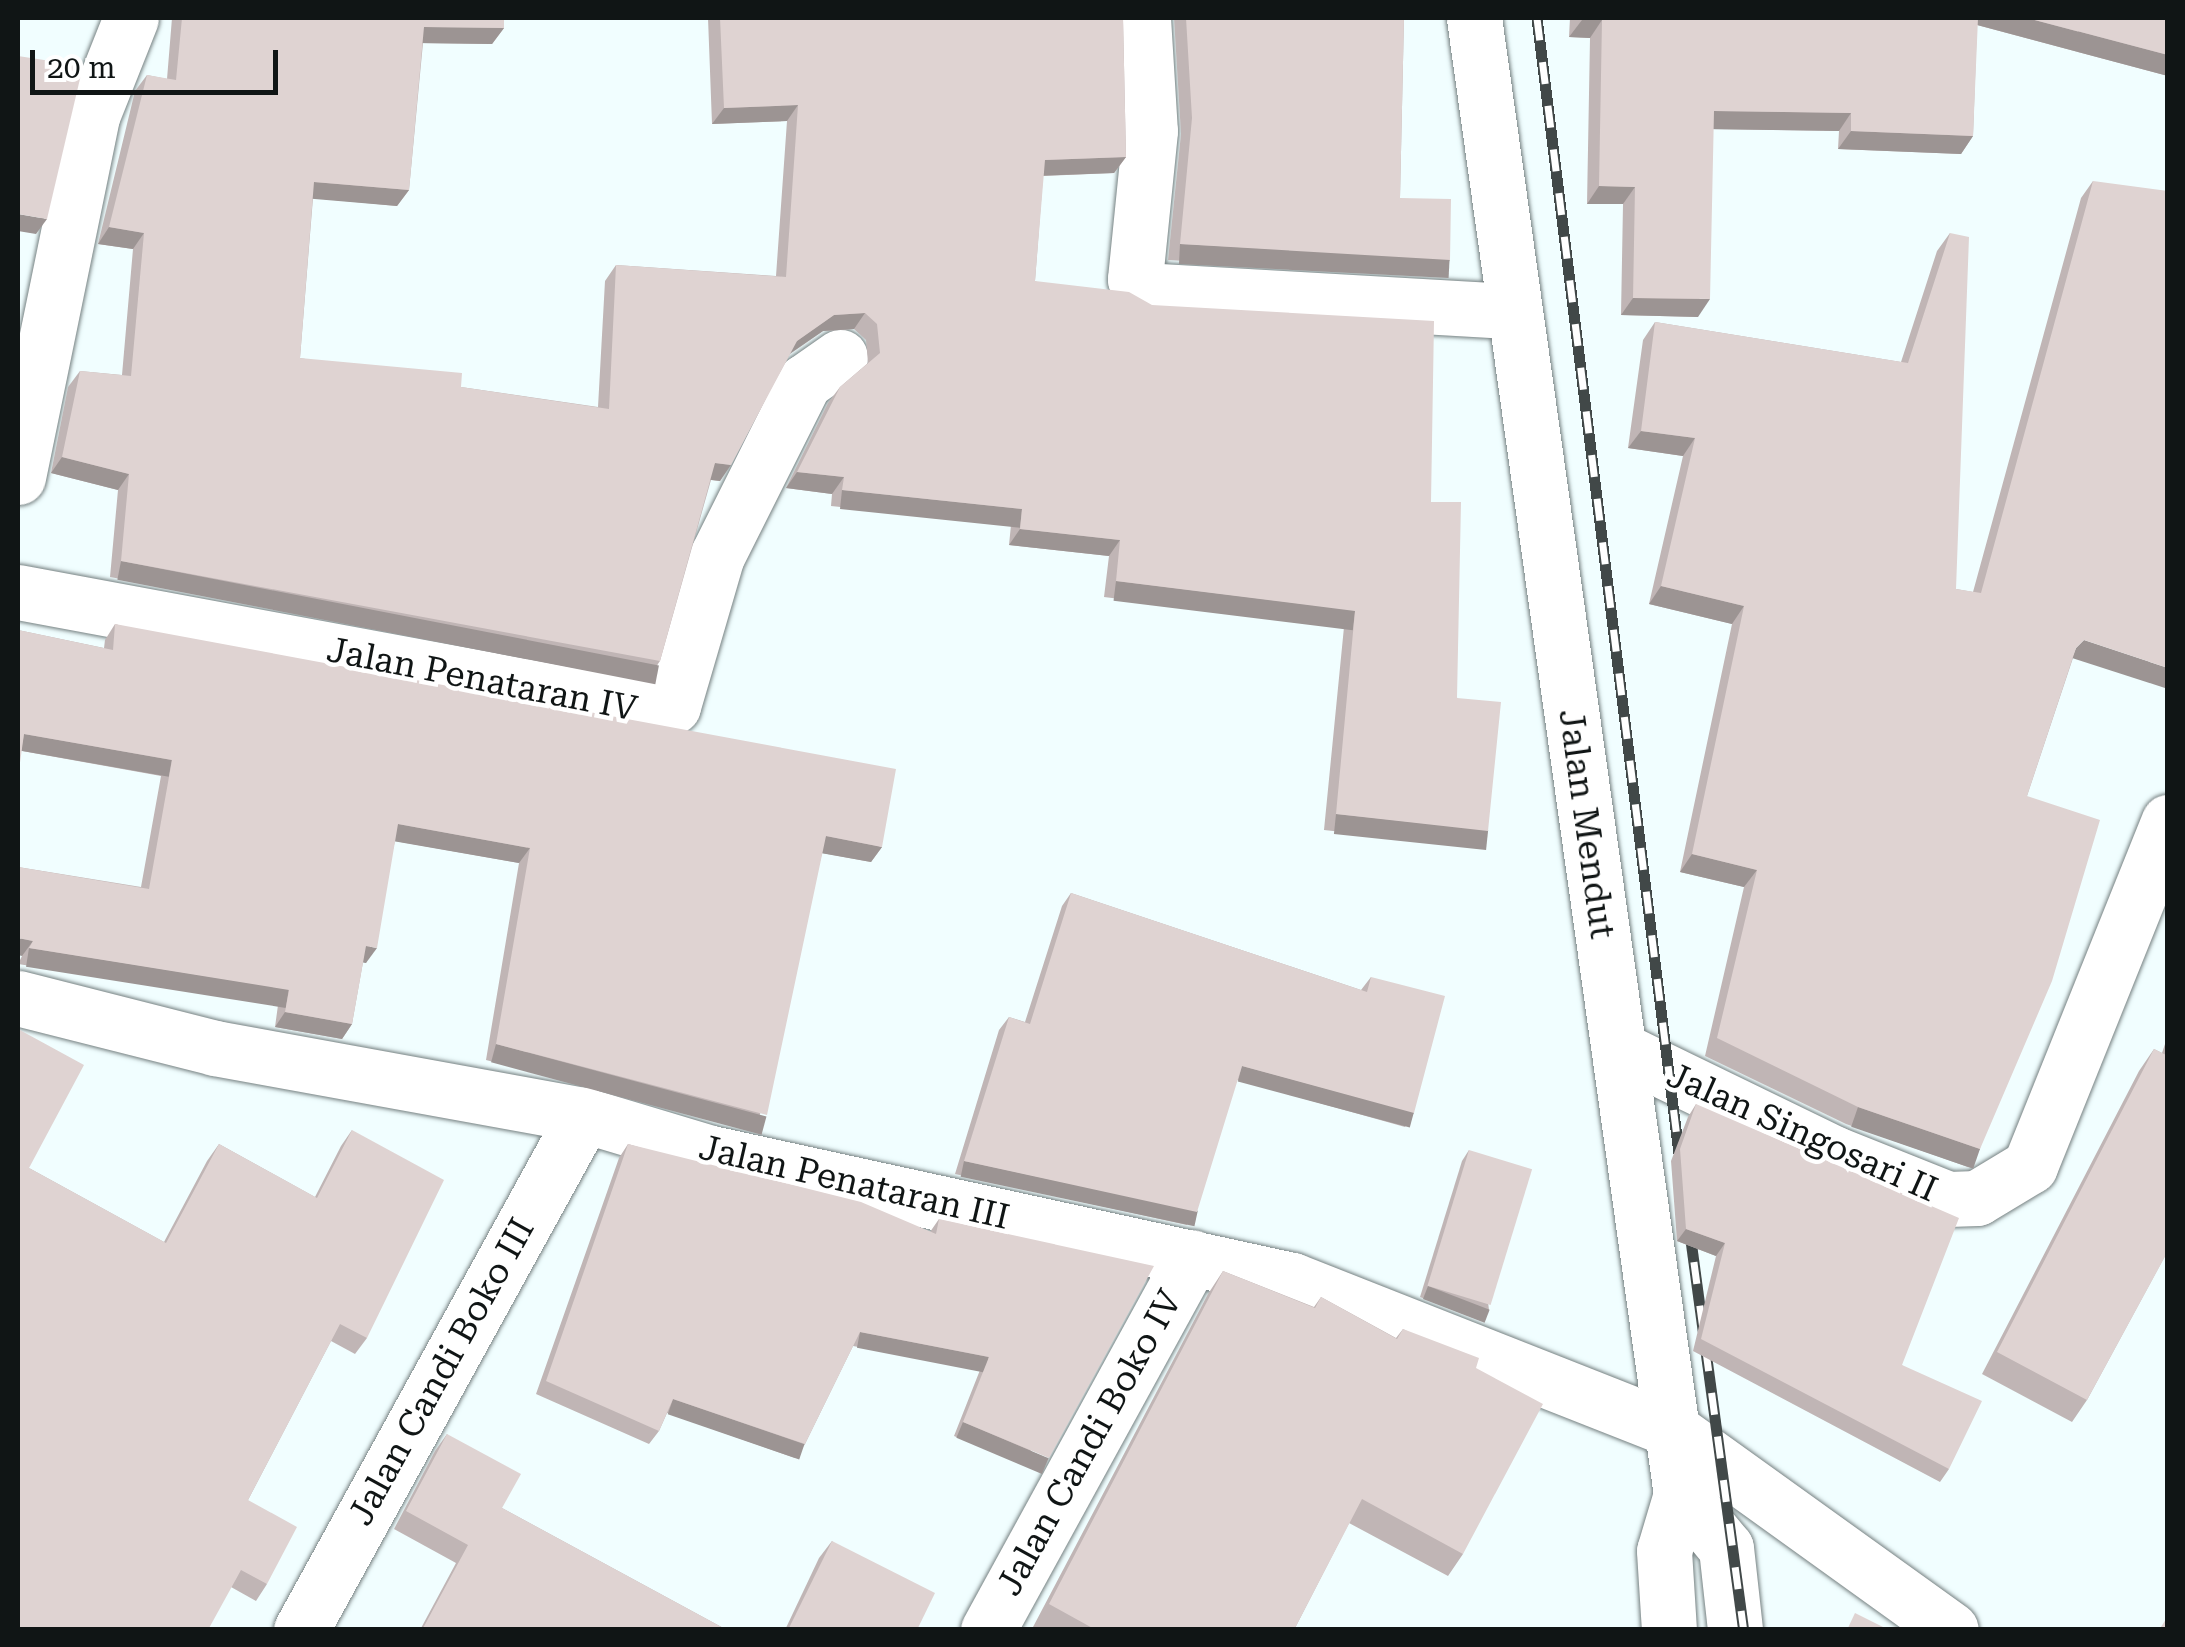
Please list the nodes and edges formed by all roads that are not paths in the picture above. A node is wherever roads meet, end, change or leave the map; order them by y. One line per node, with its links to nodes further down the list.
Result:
1 (131, 18): 6 (street)
2 (1143, 18): 4 (street)
3 (1474, 18): 4 (street, Jalan Mendut)
4 (1511, 310): 10 (street, Jalan Mendut)
5 (840, 356): 7 (street, Jalan Penataran IV)
6 (18, 477)
7 (18, 592)
8 (2168, 822): 10 (street, Jalan Singosari II)
9 (18, 998): 11 (street, Jalan Penataran III)
10 (1619, 1050): 13 (street, Jalan Mendut)
11 (584, 1115): 12 (street, Jalan Penataran III); 15 (street, Jalan Candi Boko III)
12 (1192, 1258): 13 (street, Jalan Penataran III); 16 (street, Jalan Candi Boko IV)
13 (1673, 1430): 14 (street, Jalan Mendut); 19 (street, Jalan Penataran III)
14 (1682, 1494): 17 (street, Jalan Mendut); 18 (street)
15 (301, 1630)
16 (988, 1630)
17 (1669, 1630)
18 (1735, 1630)
19 (1951, 1630)

